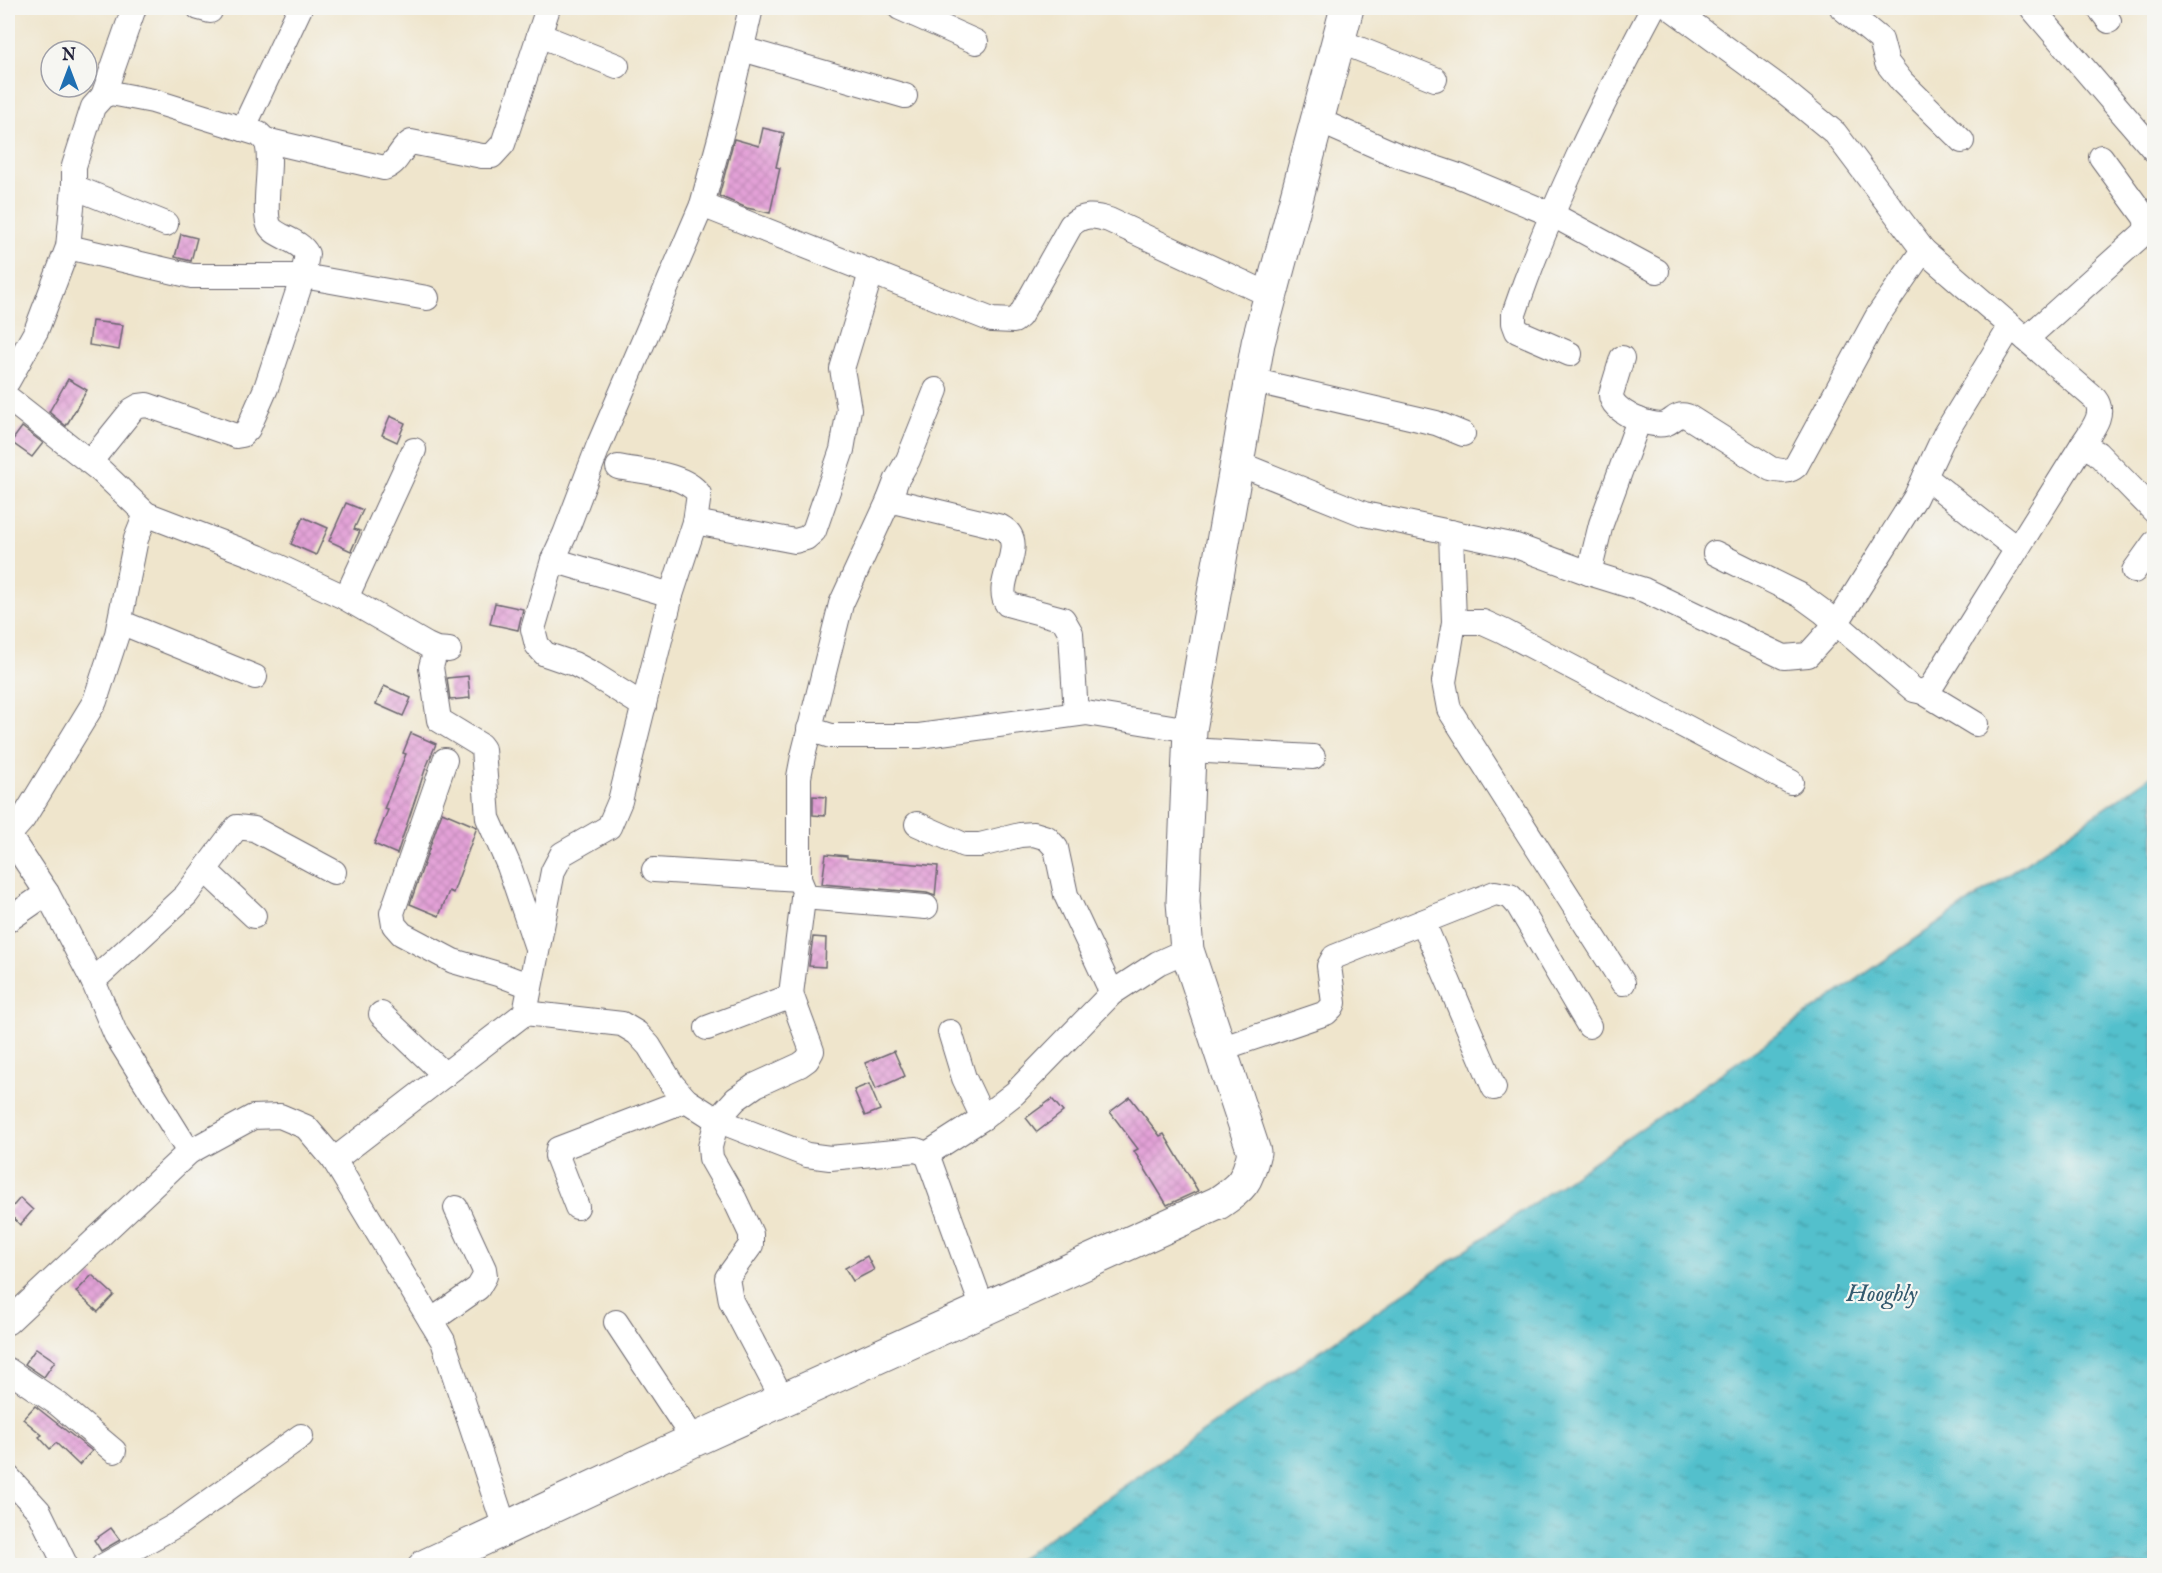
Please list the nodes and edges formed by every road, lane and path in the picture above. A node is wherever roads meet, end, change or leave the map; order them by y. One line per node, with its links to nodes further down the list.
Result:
1 (134, 8): 17 (street)
2 (300, 8): 20 (street)
3 (548, 8): 11 (street)
4 (751, 8): 14 (street)
5 (900, 8): 13 (street)
6 (1347, 8): 12 (street)
7 (1653, 8): 27 (street)
8 (1671, 8): 30 (street)
9 (1842, 8): 22 (street)
10 (2032, 8): 23 (street)
11 (539, 35): 15 (street); 21 (street)
12 (1339, 40): 16 (street); 19 (street)
13 (976, 42)
14 (742, 49): 18 (street); 26 (street)
15 (617, 66)
16 (1435, 79)
17 (103, 96): 20 (street); 25 (street)
18 (905, 96)
19 (1317, 120): 27 (street); 34 (street)
20 (243, 129): 21 (street)
21 (265, 140): 33 (street)
22 (1962, 141)
23 (2154, 150)
24 (2101, 157): 36 (street)
25 (74, 187): 28 (street); 29 (street)
26 (702, 205): 32 (street); 59 (street)
27 (1553, 215): 31 (street); 37 (street)
28 (166, 224)
29 (68, 247): 33 (street); 40 (street)
30 (1923, 250): 36 (street); 43 (street)
31 (1657, 271)
32 (871, 273): 34 (street); 54 (street)
33 (303, 276): 35 (street); 47 (street)
34 (1270, 295): 39 (street)
35 (427, 298)
36 (2018, 333): 45 (street); 50 (street)
37 (1570, 354)
38 (1622, 358): 43 (street)
39 (1251, 380): 44 (street); 48 (street)
40 (8, 381)
41 (936, 390): 51 (street)
42 (8, 399): 47 (street)
43 (1639, 420): 61 (street)
44 (1463, 434)
45 (2082, 445): 52 (street); 57 (street)
46 (414, 450): 63 (street)
47 (90, 462): 53 (street)
48 (1236, 463): 55 (street); 73 (street)
49 (618, 467): 54 (street)
50 (1925, 477): 57 (street); 66 (street)
51 (889, 500): 70 (street); 72 (street)
52 (2154, 511)
53 (146, 514): 63 (street); 64 (street)
54 (695, 522): 62 (street)
55 (1451, 532): 61 (street); 65 (street)
56 (2154, 543): 60 (street)
57 (2017, 549): 68 (street)
58 (1715, 553): 66 (street)
59 (553, 560): 62 (street); 69 (street)
60 (2134, 571)
61 (1589, 573): 66 (street)
62 (671, 595): 69 (street)
63 (346, 598): 88 (street)
64 (120, 622): 67 (street); 78 (street)
65 (1454, 622): 76 (street); 91 (street)
66 (1836, 624): 68 (street)
67 (255, 676)
68 (1923, 692): 71 (street)
69 (644, 706): 88 (street)
70 (1076, 714): 72 (street); 73 (street)
71 (1976, 724)
72 (809, 729): 82 (street)
73 (1189, 740): 74 (street); 89 (street)
74 (1313, 757)
75 (445, 760): 92 (street)
76 (1791, 782)
77 (917, 824): 93 (street)
78 (8, 834): 83 (street)
79 (205, 870): 81 (street); 85 (street); 90 (street)
80 (654, 870): 82 (street)
81 (334, 872)
82 (801, 888): 84 (street); 94 (street)
83 (47, 893): 86 (street); 90 (street)
84 (926, 908)
85 (254, 916)
86 (8, 920)
87 (1423, 922): 97 (street); 100 (street); 102 (street)
88 (537, 949): 92 (street)
89 (1187, 950): 93 (street); 100 (street)
90 (93, 981): 106 (street)
91 (1623, 983)
92 (530, 986): 95 (street)
93 (1112, 993): 104 (street)
94 (792, 996): 98 (street); 105 (street)
95 (525, 1013): 101 (street); 103 (street)
96 (381, 1014): 101 (street)
97 (1589, 1026)
98 (707, 1028)
99 (950, 1032): 104 (street)
100 (1220, 1049): 111 (street)
101 (445, 1074): 108 (street)
102 (1494, 1088)
103 (686, 1100): 105 (street); 109 (street)
104 (983, 1118): 107 (street)
105 (717, 1120): 107 (street); 116 (street)
106 (189, 1152): 108 (street); 112 (street)
107 (927, 1154): 111 (street)
108 (334, 1160): 113 (street)
109 (577, 1207)
110 (456, 1208): 113 (street)
111 (983, 1309): 116 (street)
112 (8, 1318)
113 (431, 1321): 121 (street)
114 (616, 1322): 118 (street)
115 (8, 1370): 119 (street)
116 (783, 1400): 118 (street)
117 (301, 1436): 123 (street)
118 (694, 1440): 121 (street)
119 (114, 1451)
120 (8, 1477): 122 (street)
121 (505, 1528): 124 (street)
122 (66, 1566)
123 (104, 1566)
124 (425, 1566)

